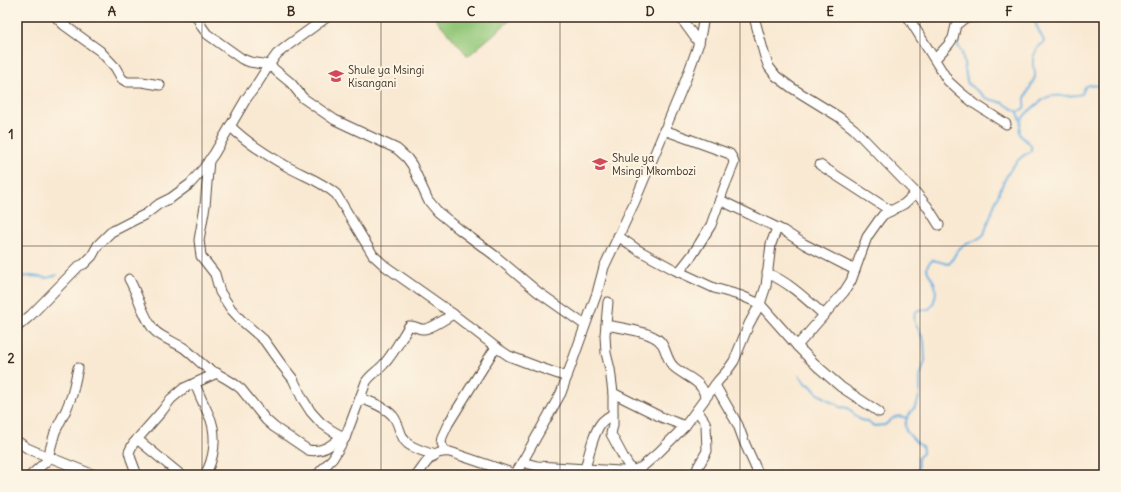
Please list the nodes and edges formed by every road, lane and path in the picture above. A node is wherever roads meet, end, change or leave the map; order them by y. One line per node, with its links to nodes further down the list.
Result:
1 (56, 17): 12 (street)
2 (198, 17): 11 (street)
3 (327, 17): 11 (street)
4 (680, 17): 9 (street)
5 (704, 17): 9 (street)
6 (754, 17): 18 (street)
7 (908, 17): 10 (street)
8 (977, 17): 10 (street)
9 (699, 43): 15 (street)
10 (935, 60): 13 (street)
11 (269, 64): 14 (street); 32 (street)
12 (160, 85)
13 (1006, 124)
14 (230, 126): 16 (street); 30 (street)
15 (664, 130): 19 (street); 23 (street)
16 (209, 160): 34 (street); 49 (street)
17 (820, 165): 20 (street)
18 (916, 193): 20 (street); 21 (street)
19 (720, 200): 22 (street); 25 (street)
20 (891, 211): 24 (street)
21 (939, 225)
22 (777, 228): 24 (street); 26 (street)
23 (618, 236): 25 (street); 32 (street)
24 (855, 270): 31 (street)
25 (679, 272): 29 (street)
26 (767, 273): 29 (street); 31 (street)
27 (129, 279): 38 (street)
28 (608, 302): 33 (street)
29 (760, 304): 35 (street); 41 (street)
30 (453, 314): 36 (street); 43 (street)
31 (824, 315): 35 (street)
32 (585, 325): 39 (street)
33 (606, 325): 42 (street); 44 (street)
34 (17, 327)
35 (797, 346): 46 (street)
36 (496, 348): 39 (street); 52 (street)
37 (78, 368): 54 (street)
38 (218, 373): 40 (street); 49 (street)
39 (568, 377): 55 (street)
40 (195, 383): 50 (street); 64 (street)
41 (715, 385): 44 (street); 69 (street)
42 (612, 392): 47 (street); 48 (street)
43 (360, 398): 49 (street); 53 (street)
44 (705, 398): 45 (street)
45 (697, 410): 48 (street); 68 (street)
46 (880, 412)
47 (613, 414): 56 (street); 57 (street)
48 (685, 426): 57 (street)
49 (344, 437): 65 (street)
50 (137, 439): 62 (street); 63 (street)
51 (17, 441): 54 (street)
52 (444, 451): 53 (street); 59 (street)
53 (434, 455): 66 (street)
54 (50, 457): 60 (street); 61 (street)
55 (522, 462): 58 (street); 67 (street)
56 (585, 469): 57 (street); 58 (street)
57 (632, 471)
58 (574, 472)
59 (500, 473): 67 (street)
60 (31, 475)
61 (94, 475)
62 (137, 475)
63 (182, 475)
64 (205, 475)
65 (317, 475)
66 (417, 475)
67 (515, 475)
68 (696, 475)
69 (759, 475)

